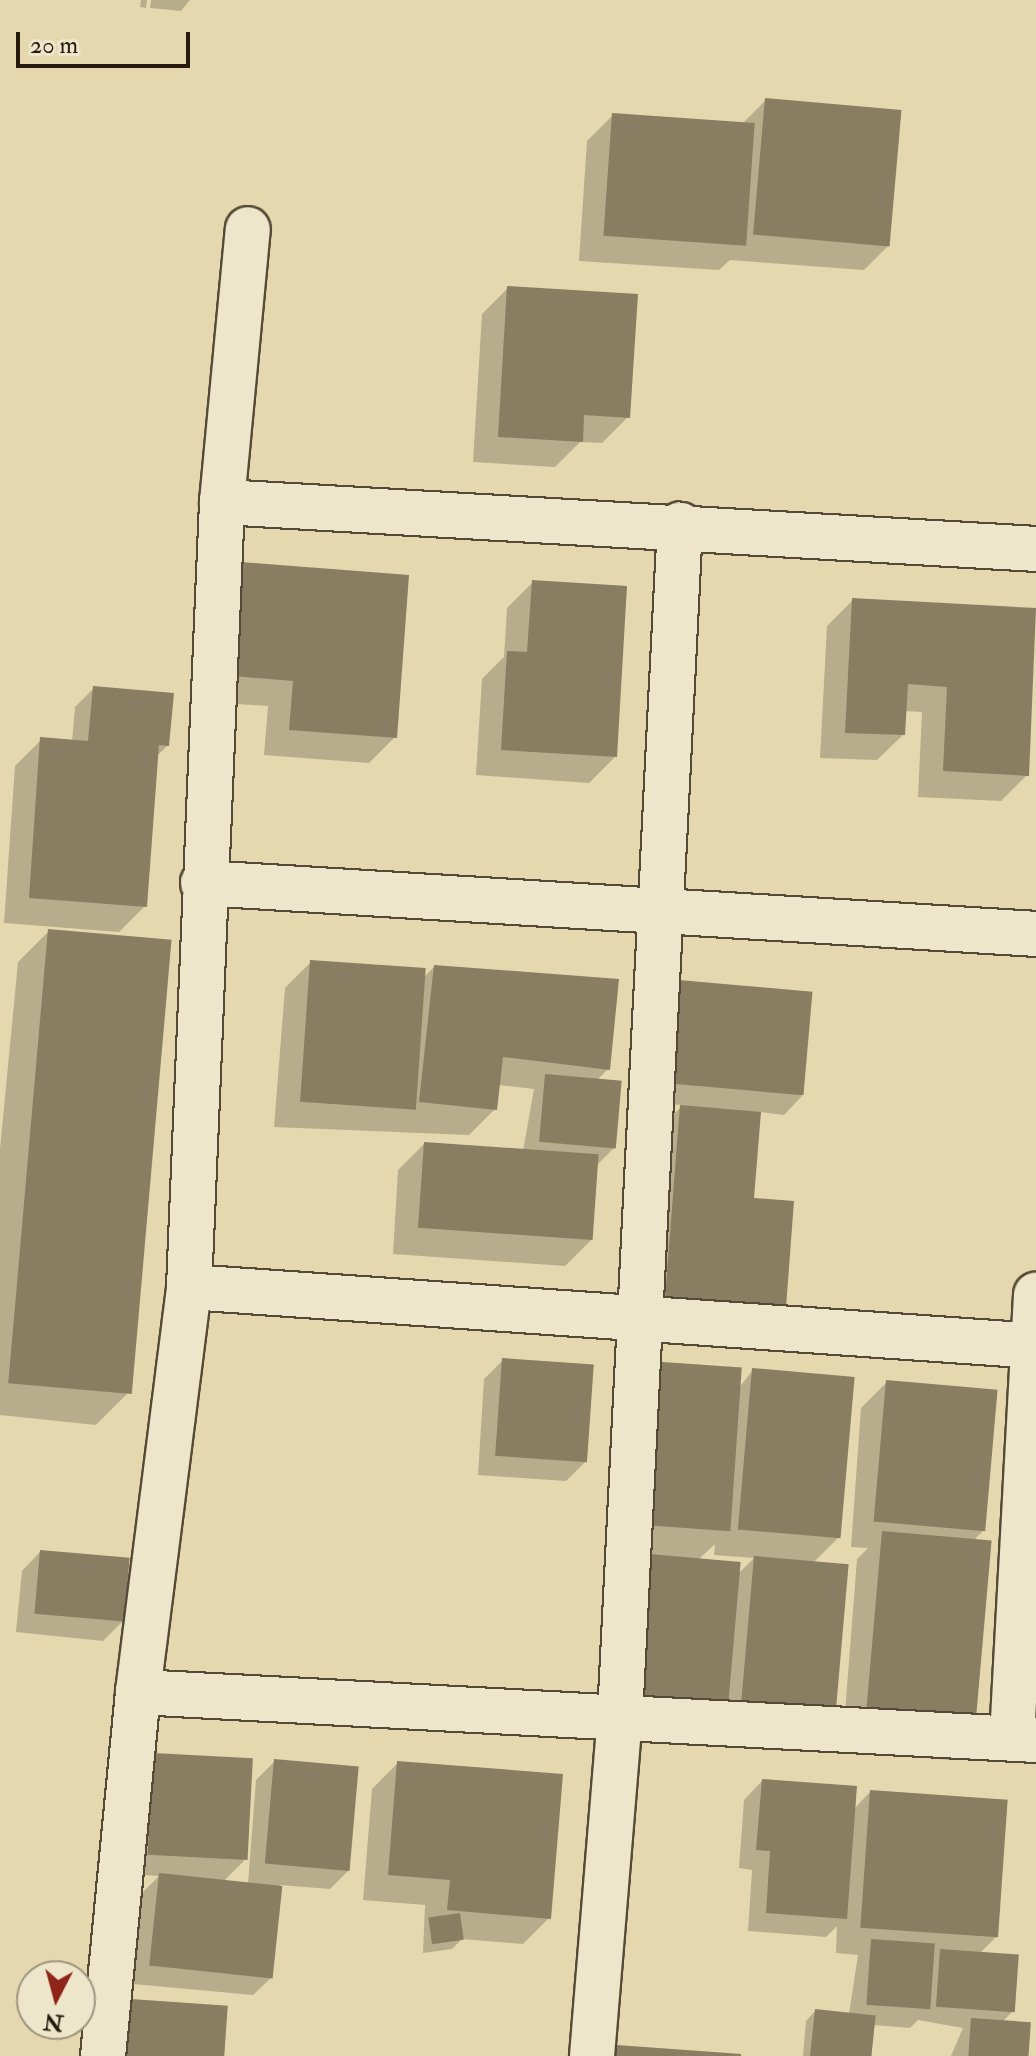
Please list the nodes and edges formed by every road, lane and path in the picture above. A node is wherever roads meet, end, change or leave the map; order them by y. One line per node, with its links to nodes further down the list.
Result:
1 (248, 229): 2 (street)
2 (222, 502): 3 (street); 5 (street)
3 (680, 525): 4 (street); 6 (street)
4 (1036, 549)
5 (203, 883): 6 (street); 8 (street)
6 (660, 911): 7 (street); 10 (street)
7 (1036, 934)
8 (189, 1287): 10 (street); 12 (street)
9 (1036, 1295): 11 (street)
10 (640, 1319): 11 (street); 13 (street)
11 (1034, 1346): 14 (street)
12 (138, 1692): 13 (street); 15 (street)
13 (620, 1717): 14 (street); 16 (street)
14 (1024, 1739)
15 (103, 2056)
16 (592, 2056)

